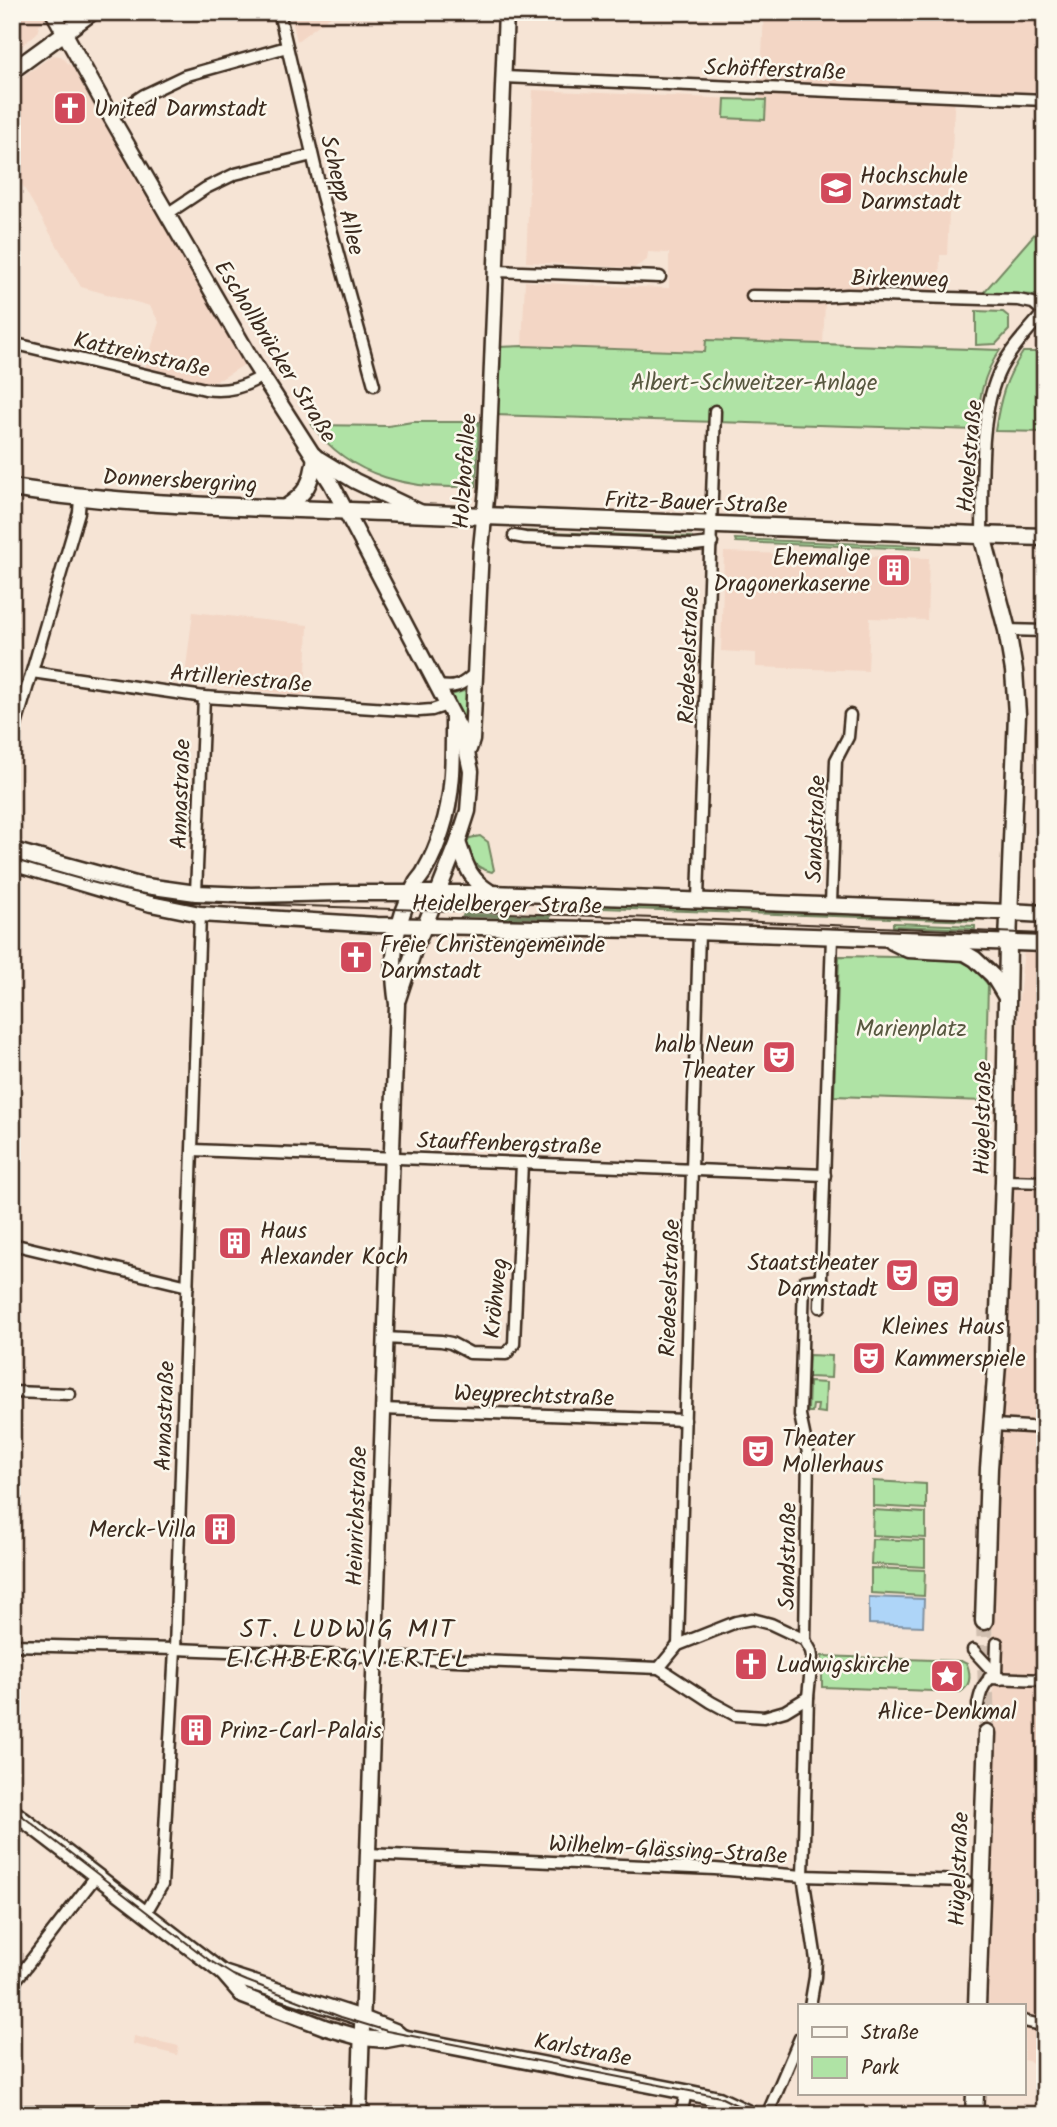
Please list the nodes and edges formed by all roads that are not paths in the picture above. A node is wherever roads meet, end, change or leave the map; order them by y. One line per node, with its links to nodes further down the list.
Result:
1 (53, 12): 5 (main road, Eschollbrücker Straße)
2 (93, 12): 5 (main road)
3 (279, 12): 6 (street, Schepp Allee)
4 (506, 12): 8 (main road, Holzhofallee)
5 (64, 33): 7 (main road); 10 (main road, Eschollbrücker Straße)
6 (287, 47): 10 (street); 11 (street, Schepp Allee)
7 (12, 71)
8 (504, 77): 9 (street, Schöfferstraße); 13 (main road, Holzhofallee)
9 (1045, 100)
10 (111, 117): 12 (main road, Eschollbrücker Straße)
11 (312, 155): 12 (street); 19 (street, Schepp Allee)
12 (167, 214): 18 (main road, Eschollbrücker Straße)
13 (496, 271): 14 (street); 27 (main road, Holzhofallee)
14 (660, 277)
15 (752, 296): 16 (street, Birkenweg)
16 (1045, 312): 29 (street, Havelstraße)
17 (12, 343): 18 (street, Kattreinstraße)
18 (262, 376): 21 (main road, Eschollbrücker Straße)
19 (374, 386)
20 (715, 411): 28 (street, Riedeselstraße)
21 (315, 456): 24 (main road); 25 (main road, Eschollbrücker Straße); 26 (main road)
22 (12, 488): 23 (main road, Donnersbergring)
23 (80, 498): 24 (main road, Donnersbergring); 35 (street)
24 (284, 508): 25 (main road, Donnersbergring)
25 (346, 510): 26 (main road, Fritz-Bauer-Straße); 37 (main road, Eschollbrücker Straße)
26 (424, 514): 27 (main road, Fritz-Bauer-Straße)
27 (484, 516): 28 (main road, Fritz-Bauer-Straße); 36 (main road, Holzhofallee)
28 (712, 526): 29 (main road, Fritz-Bauer-Straße); 32 (street, Riedeselstraße)
29 (982, 535): 31 (main road, Fritz-Bauer-Straße); 33 (main road, Hügelstraße)
30 (514, 536): 32 (street, Fritz-Bauer-Straße)
31 (1045, 537)
32 (712, 543): 50 (street, Riedeselstraße)
33 (1007, 630): 34 (street); 52 (main road, Hügelstraße)
34 (1045, 631)
35 (32, 671): 38 (street, Artilleriestraße); 41 (street)
36 (475, 673): 37 (street); 42 (main road, Holzhofallee)
37 (436, 685): 39 (main road, Eschollbrücker Straße)
38 (204, 697): 39 (street, Artilleriestraße); 48 (street, Annastraße)
39 (450, 711): 42 (main road, Eschollbrücker Straße); 46 (main road, Eschollbrücker Straße)
40 (849, 716): 51 (street, Sandstraße)
41 (12, 739)
42 (468, 754): 43 (main road, Eschollbrücker Straße)
43 (458, 842): 47 (main road, Eschollbrücker Straße); 49 (main road)
44 (12, 850): 48 (main road, Heidelberger Straße)
45 (12, 863): 53 (main road, Heidelberger Straße)
46 (412, 892): 47 (main road, Heidelberger Straße); 48 (main road, Heidelberger Straße); 55 (main road, Heinrichstraße)
47 (438, 892): 49 (main road, Heidelberger Straße); 56 (main road, Heinrichstraße)
48 (196, 893)
49 (492, 893): 50 (main road, Heidelberger Straße)
50 (698, 899): 51 (main road, Heidelberger Straße)
51 (831, 904): 52 (main road, Heidelberger Straße)
52 (1009, 912): 54 (main road); 60 (main road, Hügelstraße)
53 (200, 914): 55 (main road, Heidelberger Straße); 64 (street, Annastraße)
54 (1045, 914)
55 (399, 925): 56 (main road, Heidelberger Straße); 63 (main road, Heinrichstraße)
56 (425, 925): 57 (main road, Heidelberger Straße); 63 (main road, Heinrichstraße)
57 (699, 932): 58 (main road, Heidelberger Straße); 67 (street, Riedeselstraße)
58 (832, 936): 59 (main road, Heidelberger Straße); 68 (street)
59 (888, 939): 60 (main road, Heidelberger Straße); 62 (main road)
60 (1008, 943): 61 (main road, Heidelberger Straße); 62 (main road, Hügelstraße)
61 (1045, 944)
62 (1007, 999): 69 (main road, Hügelstraße)
63 (397, 1004): 65 (main road, Heinrichstraße)
64 (193, 1150): 65 (street, Stauffenbergstraße); 73 (street, Annastraße)
65 (392, 1157): 66 (street, Stauffenbergstraße); 75 (main road, Heinrichstraße)
66 (522, 1163): 67 (street, Stauffenbergstraße); 75 (street, Kröhweg)
67 (692, 1169): 68 (street, Stauffenbergstraße); 79 (street, Riedeselstraße)
68 (825, 1174): 72 (street)
69 (1004, 1181): 70 (street); 80 (main road, Hügelstraße)
70 (1045, 1182)
71 (12, 1244): 73 (street)
72 (821, 1279): 74 (street); 83 (street, Sandstraße)
73 (188, 1286): 87 (street, Annastraße)
74 (820, 1307)
75 (385, 1338): 78 (main road, Heinrichstraße)
76 (12, 1392): 77 (street)
77 (69, 1394)
78 (383, 1409): 79 (street, Weyprechtstraße); 89 (main road, Heinrichstraße)
79 (685, 1420): 86 (street, Riedeselstraße)
80 (994, 1425): 81 (street); 82 (main road, Hügelstraße)
81 (1045, 1427)
82 (984, 1621)
83 (805, 1640): 86 (street); 93 (street)
84 (997, 1643): 91 (street)
85 (12, 1645): 87 (street)
86 (678, 1645): 90 (street)
87 (175, 1649): 89 (street); 101 (street, Annastraße)
88 (973, 1650): 91 (street)
89 (374, 1657): 90 (street); 97 (main road, Heinrichstraße)
90 (659, 1668): 93 (street)
91 (995, 1677): 92 (street); 94 (street)
92 (1045, 1680)
93 (808, 1697): 99 (street)
94 (978, 1705)
95 (987, 1733): 105 (main road, Hügelstraße)
96 (12, 1811): 98 (main road, Karlstraße)
97 (367, 1854): 99 (street, Wilhelm-Glässing-Straße); 106 (main road, Heinrichstraße)
98 (96, 1876): 101 (main road, Karlstraße); 103 (street)
99 (803, 1876): 100 (street, Wilhelm-Glässing-Straße); 104 (street)
100 (966, 1881)
101 (145, 1914): 102 (main road, Karlstraße)
102 (223, 1973): 106 (main road, Karlstraße); 110 (main road, Karlstraße)
103 (14, 1979)
104 (810, 2004)
105 (977, 2004)
106 (362, 2018): 109 (main road, Karlstraße); 110 (main road, Heinrichstraße)
107 (1026, 2021): 108 (street)
108 (1045, 2026)
109 (402, 2037): 110 (main road, Karlstraße); 112 (main road, Karlstraße)
110 (362, 2038): 117 (main road, Heinrichstraße)
111 (798, 2043): 120 (street)
112 (686, 2092): 118 (street); 119 (main road, Karlstraße)
113 (975, 2096): 121 (main road)
114 (12, 2112): 116 (street)
115 (209, 2113): 116 (street); 117 (street)
116 (47, 2114)
117 (359, 2114)
118 (681, 2115)
119 (753, 2115)
120 (767, 2115)
121 (974, 2115)

